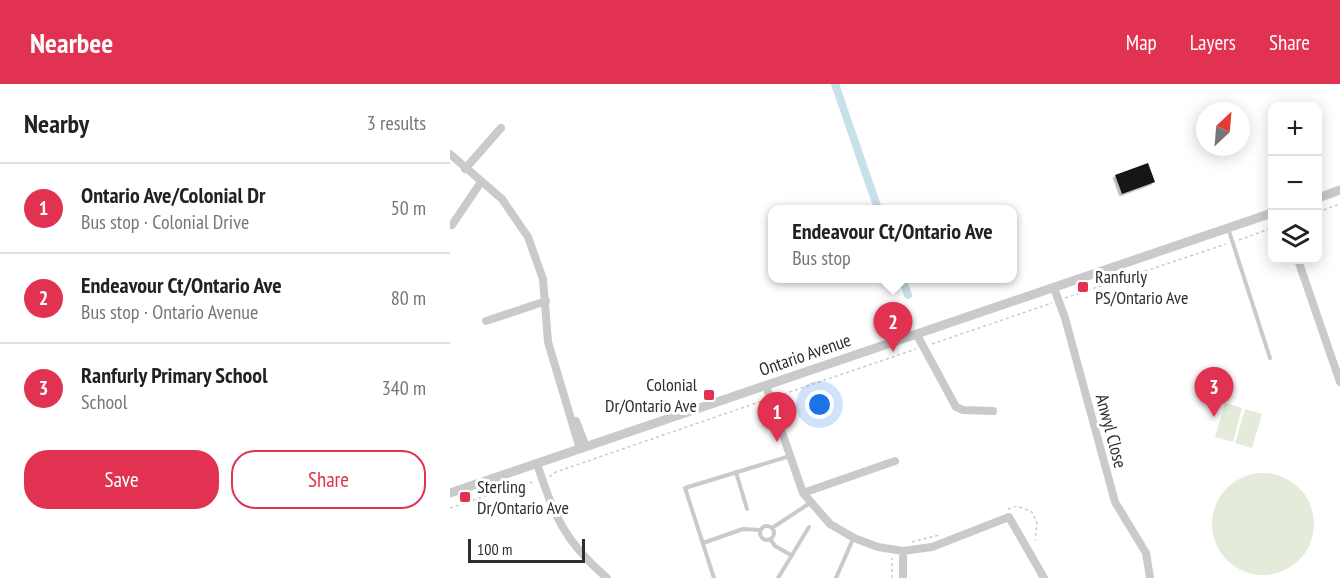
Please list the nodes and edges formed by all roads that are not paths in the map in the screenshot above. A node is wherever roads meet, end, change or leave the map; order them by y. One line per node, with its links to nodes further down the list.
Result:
1 (501, 128): 3 (street)
2 (450, 154): 3 (street)
3 (465, 169): 4 (street)
4 (481, 182): 8 (street); 12 (street)
5 (1340, 190): 6 (street)
6 (1322, 196)
7 (1268, 214): 9 (street, Ontario Avenue)
8 (452, 225)
9 (1228, 228): 11 (street, Ontario Avenue); 15 (lane)
10 (1300, 264): 16 (street)
11 (1054, 288): 14 (street, Ontario Avenue); 42 (street, Anwyl Close)
12 (546, 301): 13 (street); 19 (street)
13 (486, 321)
14 (917, 335): 17 (street, Ontario Avenue); 18 (street)
15 (1270, 358)
16 (1340, 382)
17 (766, 386): 19 (street, Ontario Avenue); 20 (street)
18 (993, 411)
19 (583, 448): 22 (street, Ontario Avenue)
20 (791, 456): 23 (lane); 25 (street)
21 (895, 461): 25 (street)
22 (537, 464): 24 (street, Ontario Avenue); 36 (street)
23 (736, 472): 27 (lane); 33 (lane)
24 (450, 493)
25 (803, 493): 26 (street)
26 (810, 503): 29 (lane); 31 (street)
27 (747, 509)
28 (809, 527): 35 (lane)
29 (772, 528): 30 (lane); 32 (lane)
30 (761, 530): 32 (lane); 33 (lane)
31 (854, 538): 34 (street); 39 (lane)
32 (770, 539): 35 (lane)
33 (703, 543): 37 (lane)
34 (900, 550): 40 (street); 41 (street)
35 (791, 555): 38 (lane)
36 (602, 576)
37 (714, 578)
38 (778, 578)
39 (836, 578)
40 (903, 578)
41 (1044, 578)
42 (1150, 578)

